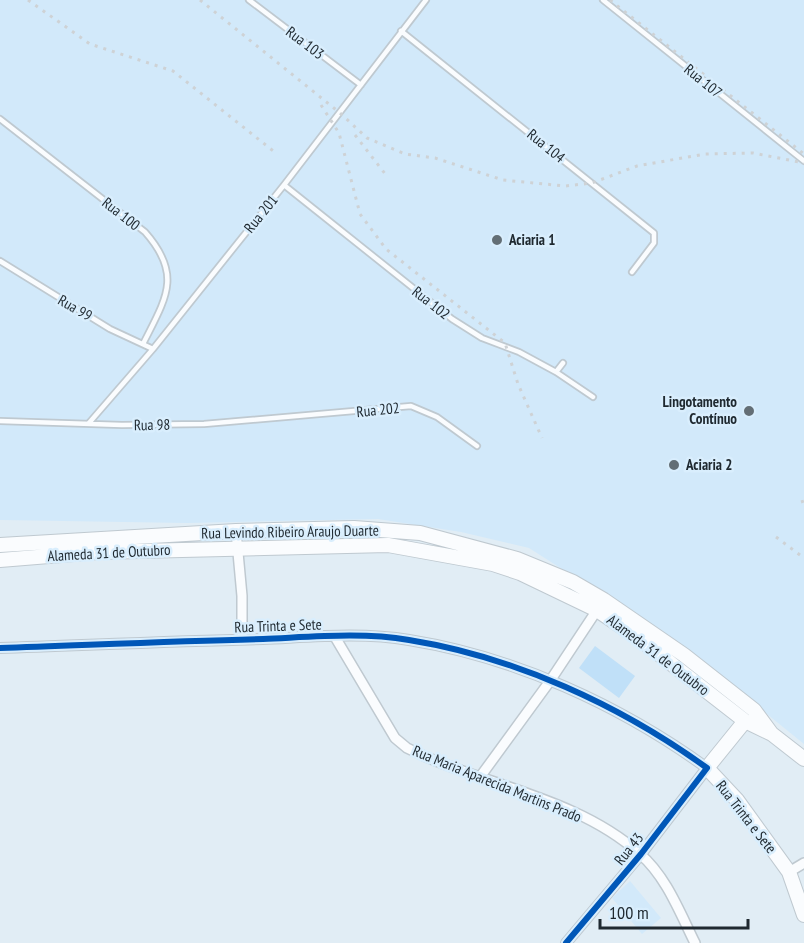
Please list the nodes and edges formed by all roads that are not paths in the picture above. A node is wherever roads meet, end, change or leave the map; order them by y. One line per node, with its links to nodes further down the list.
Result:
1 (249, 0): 5 (lane, Rua 103)
2 (426, 0): 4 (lane, Rua 201)
3 (603, 0): 7 (lane, Rua 107)
4 (401, 31): 5 (lane, Rua 201); 10 (lane, Rua 104)
5 (361, 85): 8 (lane, Rua 201)
6 (0, 118): 11 (lane, Rua 100)
7 (804, 161)
8 (284, 185): 12 (lane, Rua 201); 14 (lane, Rua 102)
9 (0, 261): 11 (lane, Rua 99)
10 (632, 273)
11 (143, 344): 12 (lane, Rua 99)
12 (153, 349): 18 (lane, Rua 201)
13 (563, 363): 14 (lane)
14 (556, 372): 15 (lane, Rua 102)
15 (593, 397)
16 (304, 417): 18 (lane, Rua 98); 19 (lane, Rua 202)
17 (0, 421): 18 (lane, Rua 98)
18 (89, 423)
19 (477, 446)
20 (236, 531): 21 (main road, Rua Levindo Ribeiro Araujo Duarte); 22 (street); 24 (main road, Rua Levindo Ribeiro Araujo Duarte)
21 (0, 544)
22 (237, 548): 23 (main road, Alameda 31 de Outubro); 24 (main road, Alameda 31 de Outubro); 27 (street)
23 (0, 560)
24 (516, 565): 25 (main road, Alameda 31 de Outubro); 31 (main road, Rua Levindo Ribeiro Araujo Duarte)
25 (597, 610): 29 (street); 30 (main road, Alameda 31 de Outubro)
26 (335, 637): 27 (street, Rua Trinta e Sete); 29 (street, Rua Trinta e Sete); 34 (street, Rua Maria Aparecida Martins Prado)
27 (242, 639): 28 (street, Rua Trinta e Sete)
28 (0, 648)
29 (550, 681): 33 (street, Rua Trinta e Sete); 34 (street)
30 (745, 721): 31 (main road, Rua Levindo Ribeiro Araujo Duarte); 33 (main road, Rua 43)
31 (772, 734): 32 (main road, Rua Levindo Ribeiro Araujo Duarte)
32 (804, 759)
33 (707, 768): 35 (street, Rua 43); 37 (main road, Rua Trinta e Sete)
34 (480, 777): 35 (street, Rua Maria Aparecida Martins Prado)
35 (641, 854): 39 (street, Rua 43); 40 (street, Rua Maria Aparecida Martins Prado)
36 (804, 863): 37 (street)
37 (789, 872): 38 (main road, Rua Trinta e Sete)
38 (804, 915)
39 (566, 943)
40 (695, 943)

